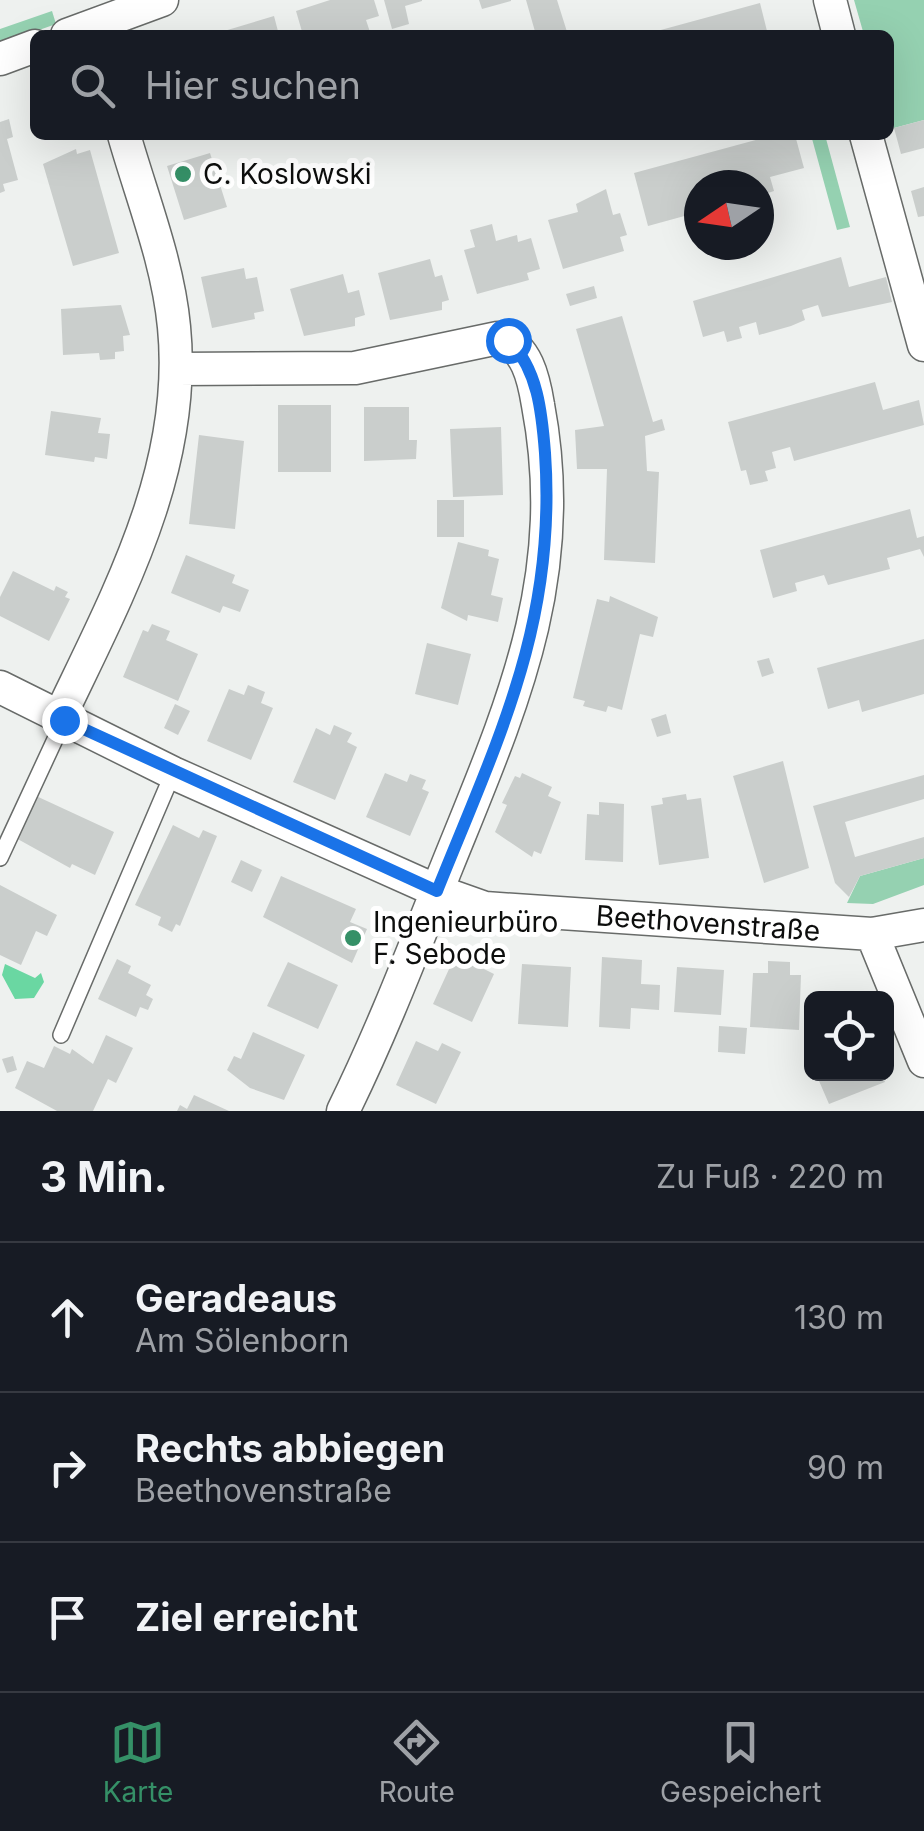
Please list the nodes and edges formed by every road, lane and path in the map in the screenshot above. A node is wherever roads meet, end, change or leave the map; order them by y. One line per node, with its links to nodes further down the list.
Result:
1 (162, 0): 3 (street)
2 (830, 0): 4 (street)
3 (89, 30)
4 (839, 30)
5 (30, 48): 6 (street)
6 (0, 59)
7 (125, 140): 10 (street)
8 (867, 140): 9 (street)
9 (924, 345)
10 (177, 369): 12 (street); 15 (street)
11 (0, 687): 12 (street, Beethovenstraße)
12 (61, 719): 13 (street, Beethovenstraße); 14 (lane)
13 (173, 773): 15 (street, Beethovenstraße); 18 (lane)
14 (0, 858)
15 (437, 891): 17 (street, Beethovenstraße); 20 (street)
16 (924, 925): 17 (street, Beethovenstraße)
17 (872, 934): 19 (street)
18 (61, 1035)
19 (924, 1061)
20 (350, 1105)

